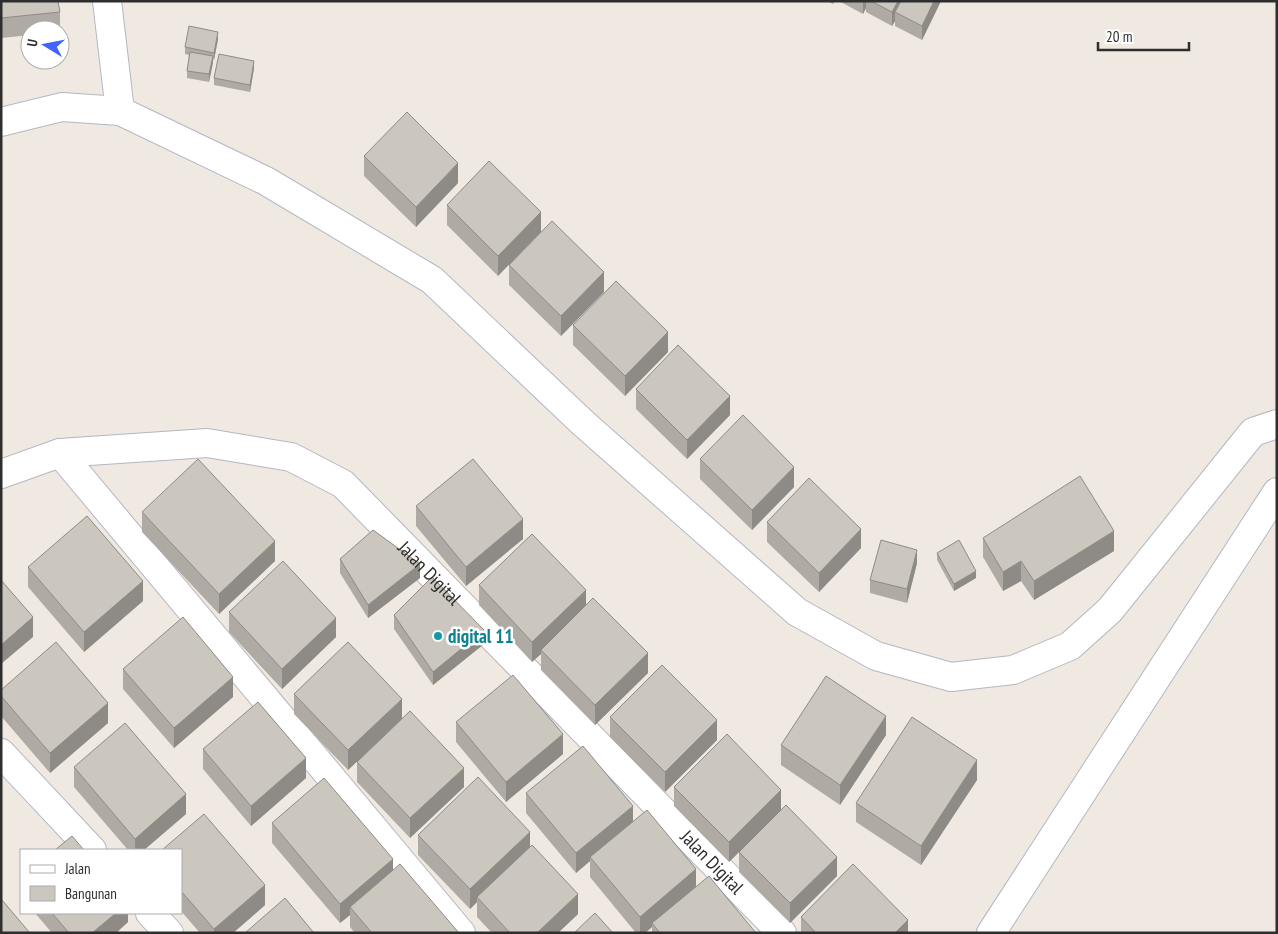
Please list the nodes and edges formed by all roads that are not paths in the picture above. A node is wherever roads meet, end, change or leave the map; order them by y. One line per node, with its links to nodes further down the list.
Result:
1 (108, 1): 2 (street)
2 (120, 111): 3 (street); 4 (street)
3 (1, 122)
4 (1277, 424)
5 (60, 453): 6 (street, Jalan Digital); 12 (street); 13 (street, Jalan Digital)
6 (1, 474)
7 (1277, 492): 14 (street)
8 (1, 753): 9 (street)
9 (91, 849)
10 (151, 914): 11 (street)
11 (169, 933)
12 (462, 933)
13 (782, 933)
14 (991, 933)

